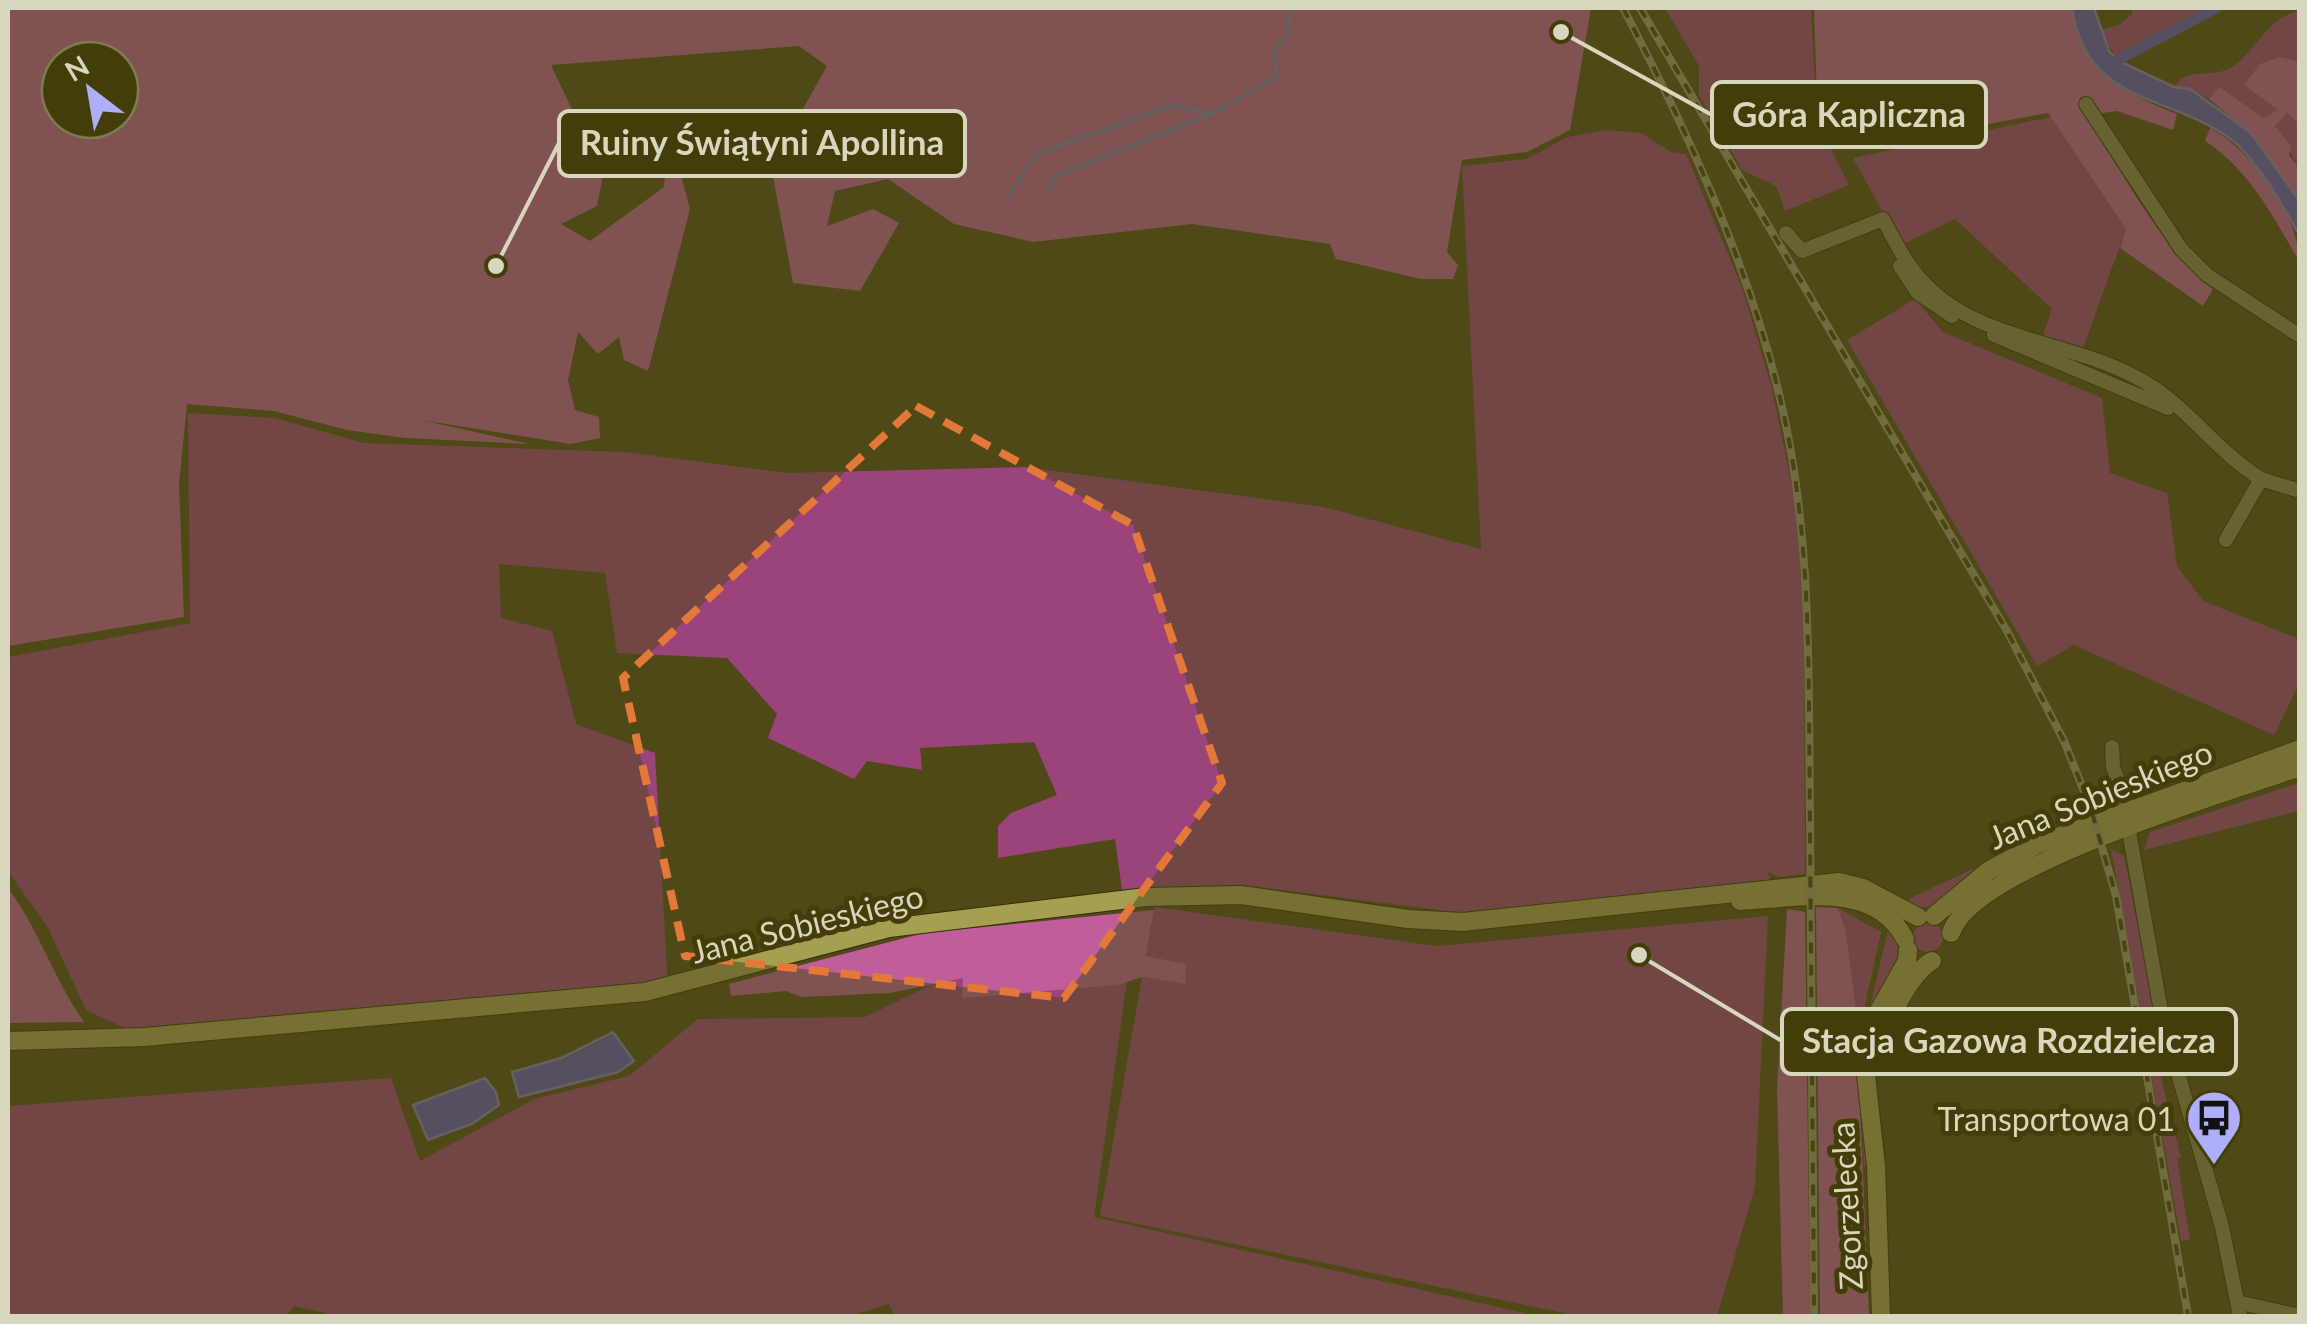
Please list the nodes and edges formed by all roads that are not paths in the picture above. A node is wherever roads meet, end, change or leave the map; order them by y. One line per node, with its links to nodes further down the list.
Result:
1 (2086, 104): 3 (street)
2 (1786, 232): 4 (street)
3 (2300, 336)
4 (2261, 479): 5 (street); 6 (street)
5 (2300, 491)
6 (2226, 540)
7 (2112, 747): 10 (street)
8 (2300, 749): 10 (main road, Jana Sobieskiego)
9 (2300, 767): 10 (main road, Jana Sobieskiego)
10 (2128, 820): 12 (main road, Jana Sobieskiego); 13 (main road, Jana Sobieskiego); 18 (street)
11 (1680, 900): 12 (main road, Jana Sobieskiego); 14 (main road, Jana Sobieskiego); 16 (main road, Jana Sobieskiego)
12 (1926, 917): 13 (main road); 14 (main road)
13 (1952, 933): 15 (main road)
14 (1907, 945): 15 (main road); 17 (main road, Zgorzelecka)
15 (1932, 962): 17 (main road, Zgorzelecka)
16 (8, 1042)
17 (1870, 1092): 19 (main road, Zgorzelecka)
18 (2239, 1309): 20 (street)
19 (1881, 1316)
20 (2300, 1316)

